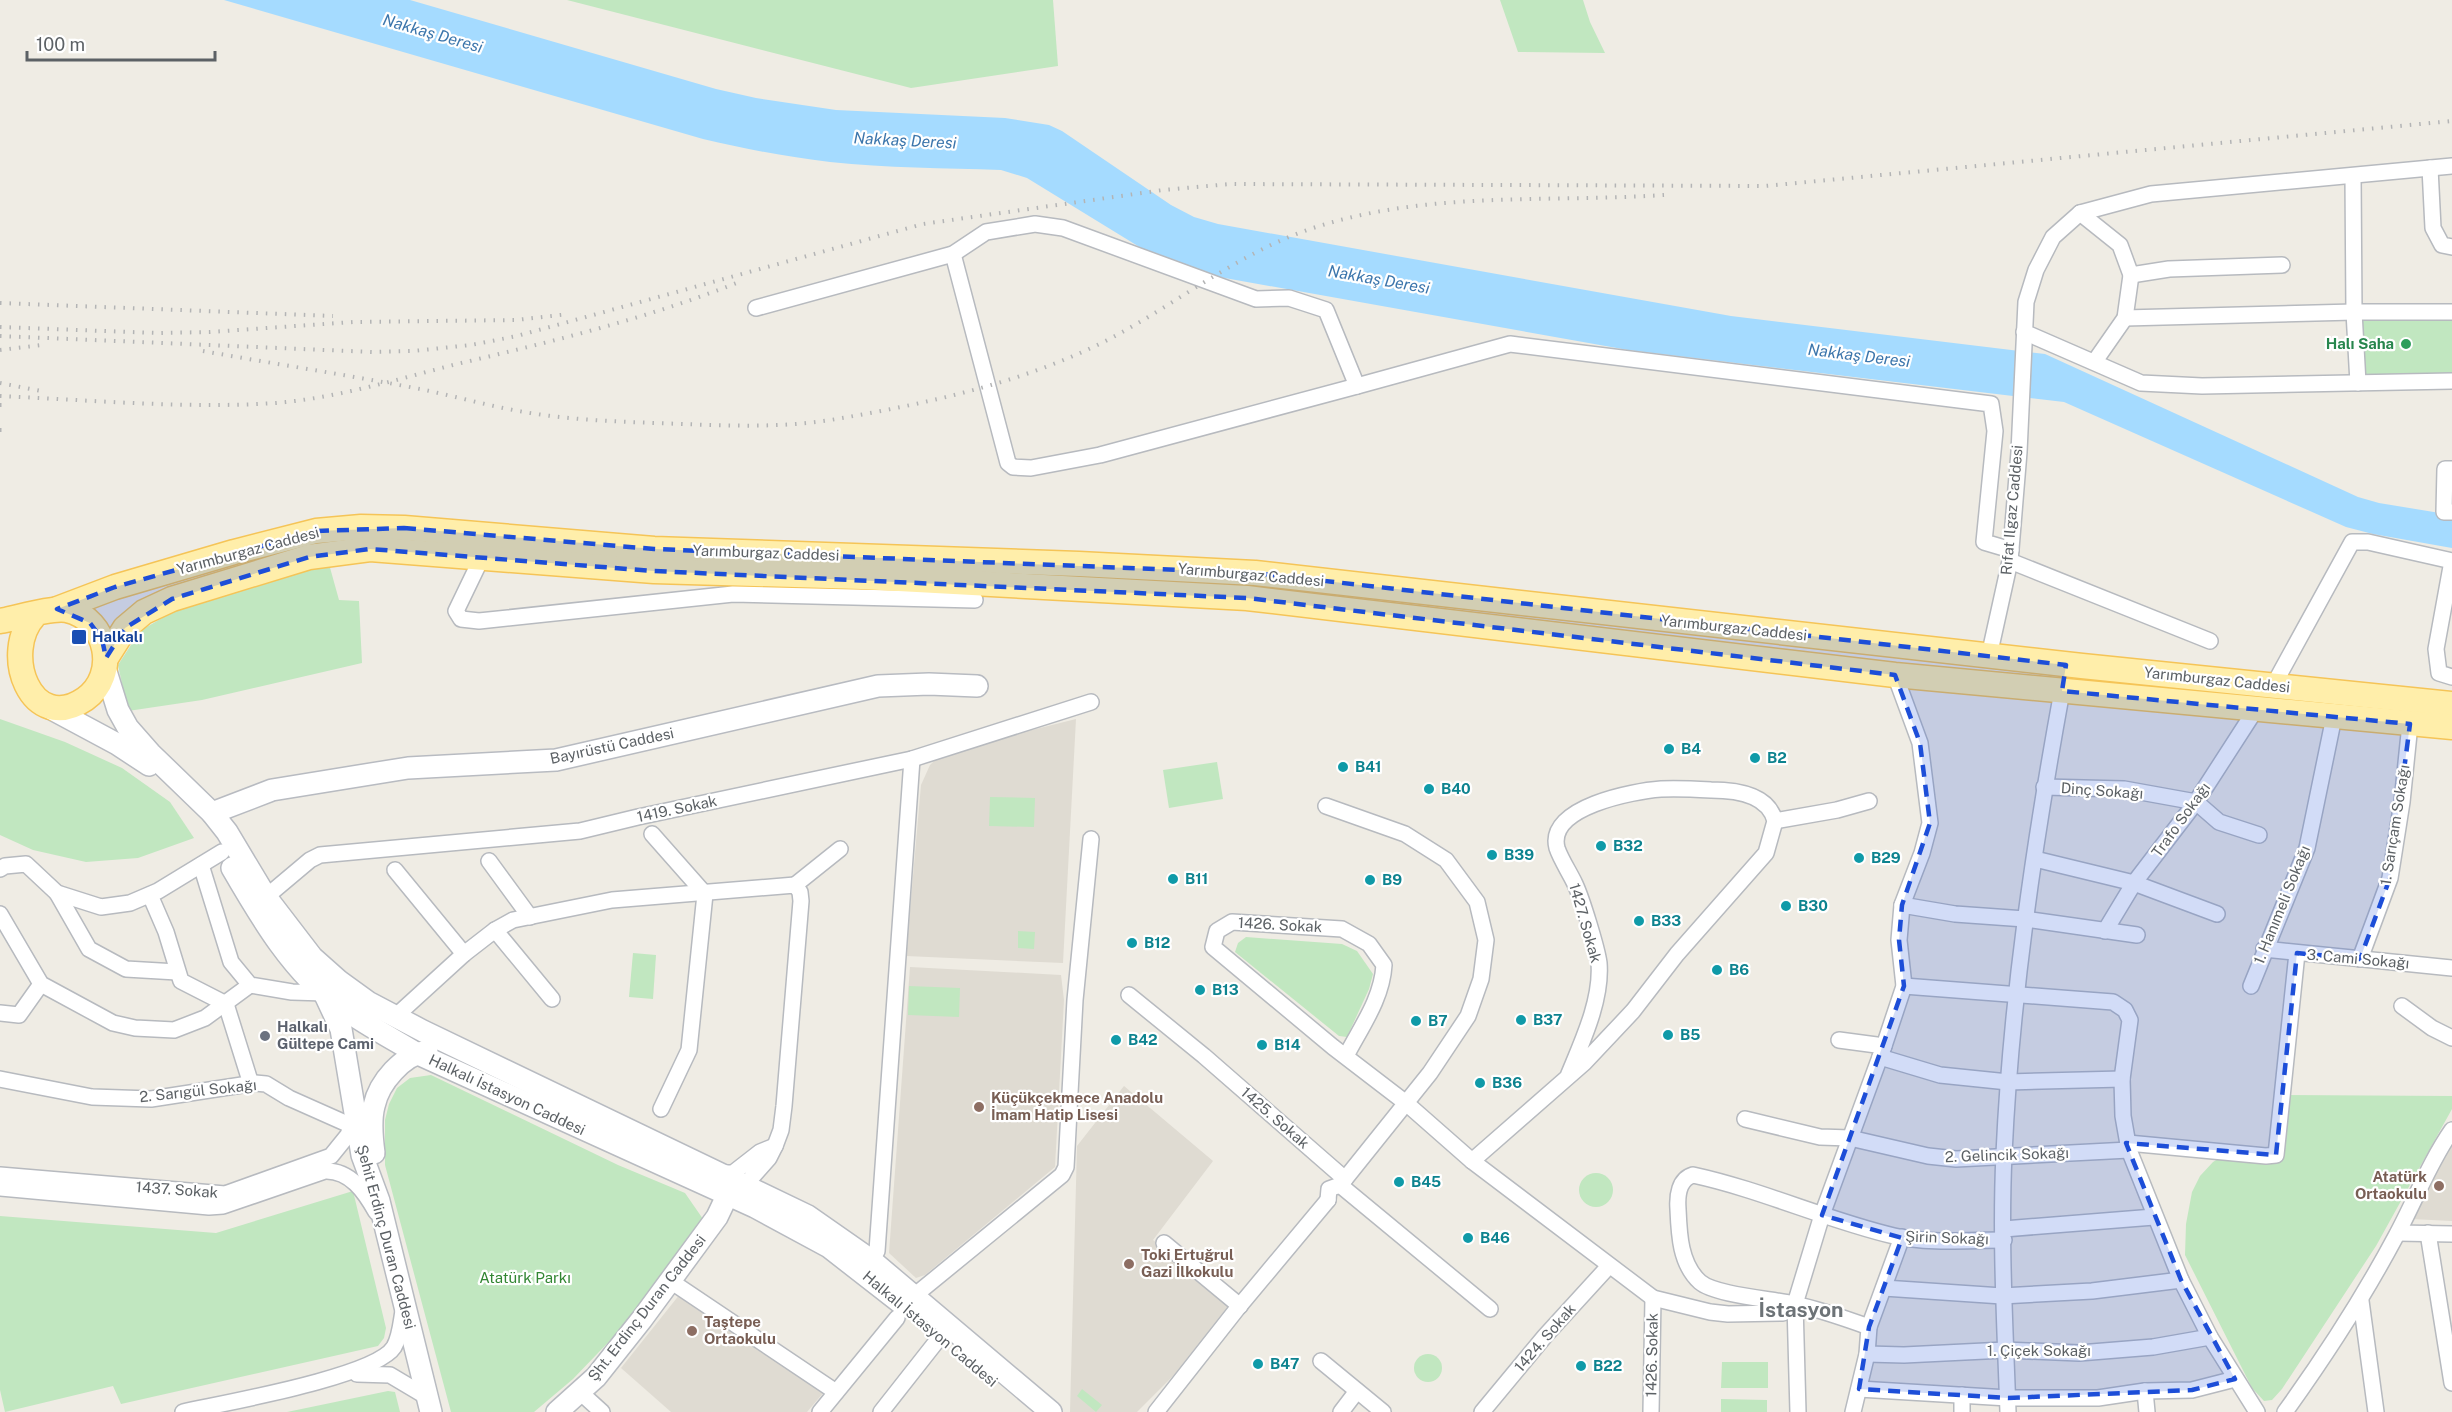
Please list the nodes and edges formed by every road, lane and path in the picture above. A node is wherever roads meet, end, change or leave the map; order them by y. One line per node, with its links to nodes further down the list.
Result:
1 (2452, 166): 2 (street)
2 (2430, 168): 3 (street); 5 (street)
3 (2353, 176): 4 (street); 10 (street)
4 (2080, 213): 8 (street); 13 (street)
5 (2452, 247)
6 (953, 254): 9 (street); 17 (street); 17 (street)
7 (2282, 265): 8 (street)
8 (2131, 275): 12 (street)
9 (756, 308)
10 (2354, 312): 11 (street); 12 (street); 16 (street)
11 (2452, 312)
12 (2125, 318): 14 (street)
13 (2024, 332): 14 (street); 21 (street, Rıfat Ilgaz Caddesi)
14 (2095, 361): 16 (street)
15 (2452, 381): 16 (street)
16 (2358, 383)
17 (1357, 386): 21 (street)
18 (2452, 469): 19 (street)
19 (2452, 512)
20 (483, 546): 22 (street); 23 (main road, Yarımburgaz Caddesi); 26 (main road, Yarımburgaz Caddesi); 27 (main road, Yarımburgaz Caddesi); 29 (main road, Yarımburgaz Caddesi)
21 (2011, 555): 25 (street); 26 (street, Rıfat Ilgaz Caddesi)
22 (975, 600)
23 (46, 612): 24 (main road); 27 (main road); 36 (main road)
24 (0, 621)
25 (2210, 641)
26 (1989, 656): 28 (main road, Yarımburgaz Caddesi)
27 (105, 663): 36 (main road); 47 (main road, Halkalı İstasyon Caddesi)
28 (2066, 664): 32 (main road, Yarımburgaz Caddesi); 33 (main road)
29 (1895, 675): 33 (main road, Yarımburgaz Caddesi); 65 (street)
30 (2452, 678): 32 (street)
31 (978, 686): 47 (main road, Bayırüstü Caddesi)
32 (2273, 686): 37 (main road, Yarımburgaz Caddesi)
33 (2062, 692): 38 (main road, Yarımburgaz Caddesi); 43 (street)
34 (6, 698): 36 (main road)
35 (1091, 702): 42 (street, 1419. Sokak)
36 (42, 704): 53 (main road, Halkalı İstasyon Caddesi)
37 (2452, 704)
38 (2256, 709): 39 (main road, Yarımburgaz Caddesi); 45 (street, Trafo Sokağı)
39 (2334, 717): 40 (main road, Yarımburgaz Caddesi); 73 (street, 1. Hanımeli Sokağı)
40 (2410, 724): 41 (main road, Yarımburgaz Caddesi); 76 (street, 1. Sarıçam Sokağı)
41 (2452, 728)
42 (912, 759): 64 (street, 1419. Sokak); 127 (street)
43 (2044, 787): 45 (street, Dinç Sokağı); 54 (street)
44 (1869, 801): 48 (street)
45 (2196, 802): 50 (street); 59 (street, Trafo Sokağı)
46 (1326, 806): 101 (street)
47 (212, 813): 64 (main road, Halkalı İstasyon Caddesi)
48 (1775, 821): 96 (street, 1427. Sokak); 96 (street, 1427. Sokak)
49 (652, 834): 62 (street)
50 (2259, 835)
51 (1091, 839): 137 (street)
52 (840, 849): 60 (street)
53 (222, 852): 56 (street); 83 (main road, Halkalı İstasyon Caddesi)
54 (2035, 859): 59 (street); 69 (street)
55 (489, 861): 68 (street)
56 (201, 865): 63 (street); 80 (street)
57 (0, 869): 61 (street)
58 (395, 870): 75 (street)
59 (2134, 883): 67 (street); 71 (street, Trafo Sokağı)
60 (795, 885): 62 (street); 108 (street)
61 (57, 893): 63 (street); 78 (street)
62 (705, 894): 68 (street); 102 (street)
63 (150, 895): 78 (street)
64 (266, 897): 90 (main road, Halkalı İstasyon Caddesi)
65 (1902, 905): 69 (street); 81 (street)
66 (0, 914): 79 (street)
67 (2217, 914)
68 (530, 916): 70 (street)
69 (2025, 920): 71 (street); 85 (street)
70 (495, 930): 75 (street); 86 (street)
71 (2105, 931): 72 (street)
72 (2137, 935)
73 (2264, 949): 74 (street, 3. Cami Sokağı); 82 (street, 1. Hanımeli Sokağı)
74 (2297, 953): 76 (street, 3. Cami Sokağı); 109 (street, 2. Gelincik Sokağı)
75 (464, 954): 90 (street)
76 (2360, 959): 77 (street, 3. Cami Sokağı)
77 (2452, 968)
78 (177, 972): 87 (street)
79 (41, 984): 87 (street); 89 (street)
80 (250, 986): 83 (street); 87 (street)
81 (1904, 986): 85 (street); 93 (street)
82 (2251, 986)
83 (325, 993): 94 (main road, Halkalı İstasyon Caddesi); 104 (main road, Şehit Erdinç Duran Caddesi)
84 (1129, 995): 114 (street, 1425. Sokak)
85 (2016, 996): 97 (street); 99 (street)
86 (552, 999)
87 (225, 1004): 100 (street)
88 (2402, 1006): 91 (street)
89 (0, 1013)
90 (396, 1016): 103 (main road, Halkalı İstasyon Caddesi)
91 (2452, 1038)
92 (1839, 1040): 93 (street)
93 (1882, 1052): 99 (street); 107 (street)
94 (416, 1053): 103 (main road); 116 (main road, Halkalı İstasyon Caddesi); 117 (main road)
95 (1346, 1056): 95 (street, 1426. Sokak); 101 (street, 1426. Sokak)
96 (1568, 1076): 111 (street, 1427. Sokak)
97 (2122, 1078): 99 (street); 109 (street)
98 (0, 1079): 100 (street, 2. Sarıgül Sokağı)
99 (2008, 1082): 110 (street)
100 (251, 1084): 104 (street, 2. Sarıgül Sokağı)
101 (1406, 1103): 111 (street, 1426. Sokak); 114 (street)
102 (661, 1108)
103 (586, 1110): 112 (main road, Halkalı İstasyon Caddesi)
104 (353, 1118): 113 (street, 1437. Sokak); 117 (main road, Şehit Erdinç Duran Caddesi)
105 (1745, 1119): 107 (street, 2. Gelincik Sokağı)
106 (2452, 1130): 121 (street)
107 (1850, 1138): 110 (street, 2. Gelincik Sokağı); 118 (street)
108 (775, 1146): 112 (street); 116 (street)
109 (2128, 1147): 110 (street, 2. Gelincik Sokağı); 119 (street)
110 (2004, 1157): 124 (street)
111 (1472, 1161): 128 (street, 1426. Sokak)
112 (716, 1172): 116 (main road)
113 (0, 1175)
114 (1343, 1182): 136 (street); 139 (street, 1425. Sokak)
115 (0, 1188): 120 (street)
116 (736, 1190): 127 (main road, Halkalı İstasyon Caddesi); 129 (main road, Şht. Erdinç Duran Caddesi); 137 (main road, Halkalı İstasyon Caddesi)
117 (379, 1201): 120 (main road, Şehit Erdinç Duran Caddesi)
118 (1822, 1215): 125 (street, Şirin Sokağı); 138 (street); 138 (street, Şirin Sokağı)
119 (2154, 1217): 124 (street, Şirin Sokağı); 130 (street)
120 (385, 1228): 135 (main road, Şehit Erdinç Duran Caddesi)
121 (2398, 1233): 122 (street); 134 (street)
122 (2428, 1233): 123 (street); 148 (street)
123 (2452, 1234)
124 (2004, 1235): 125 (street, Şirin Sokağı); 132 (street)
125 (1902, 1237): 131 (street)
126 (1164, 1243): 136 (street)
127 (872, 1260): 137 (main road, Halkalı İstasyon Caddesi)
128 (1609, 1266): 133 (street, 1426. Sokak); 168 (street, 1424. Sokak)
129 (669, 1280): 152 (main road, Şht. Erdinç Duran Caddesi); 153 (street)
130 (2181, 1280): 132 (street); 142 (street)
131 (1884, 1288): 132 (street); 140 (street)
132 (2002, 1296): 143 (street)
133 (1653, 1298): 138 (street, 1426. Sokak); 169 (street, 1426. Sokak)
134 (2361, 1301): 175 (street); 176 (street)
135 (405, 1302): 146 (street); 155 (main road, Şehit Erdinç Duran Caddesi)
136 (1240, 1305): 165 (street)
137 (906, 1307): 141 (main road, Halkalı İstasyon Caddesi); 153 (street); 164 (main road, Halkalı İstasyon Caddesi)
138 (1789, 1308): 140 (street); 170 (street)
139 (1490, 1309)
140 (1869, 1326): 144 (street)
141 (940, 1337): 162 (street); 163 (main road, Halkalı İstasyon Caddesi)
142 (2210, 1337): 143 (street, 1. Çiçek Sokağı); 147 (street)
143 (2005, 1350): 144 (street, 1. Çiçek Sokağı); 156 (street)
144 (1867, 1354): 149 (street)
145 (1321, 1360): 150 (street)
146 (345, 1375): 155 (street); 158 (street)
147 (2235, 1379): 151 (street); 174 (street)
148 (2452, 1383)
149 (1860, 1389): 154 (street); 171 (street)
150 (1357, 1391): 166 (street); 167 (street)
151 (2145, 1391): 157 (street); 173 (street)
152 (580, 1392): 159 (main road, Şht. Erdinç Duran Caddesi); 160 (street)
153 (836, 1392): 161 (street)
154 (1962, 1395): 156 (street); 172 (street)
155 (429, 1405)
156 (2008, 1405): 157 (street)
157 (2098, 1405)
158 (183, 1412)
159 (557, 1412)
160 (602, 1412)
161 (820, 1412)
162 (881, 1412)
163 (1029, 1412)
164 (1051, 1412)
165 (1156, 1412)
166 (1341, 1412)
167 (1383, 1412)
168 (1482, 1412)
169 (1651, 1412)
170 (1798, 1412)
171 (1853, 1412)
172 (1962, 1412)
173 (2147, 1412)
174 (2257, 1412)
175 (2285, 1412)
176 (2376, 1412)

